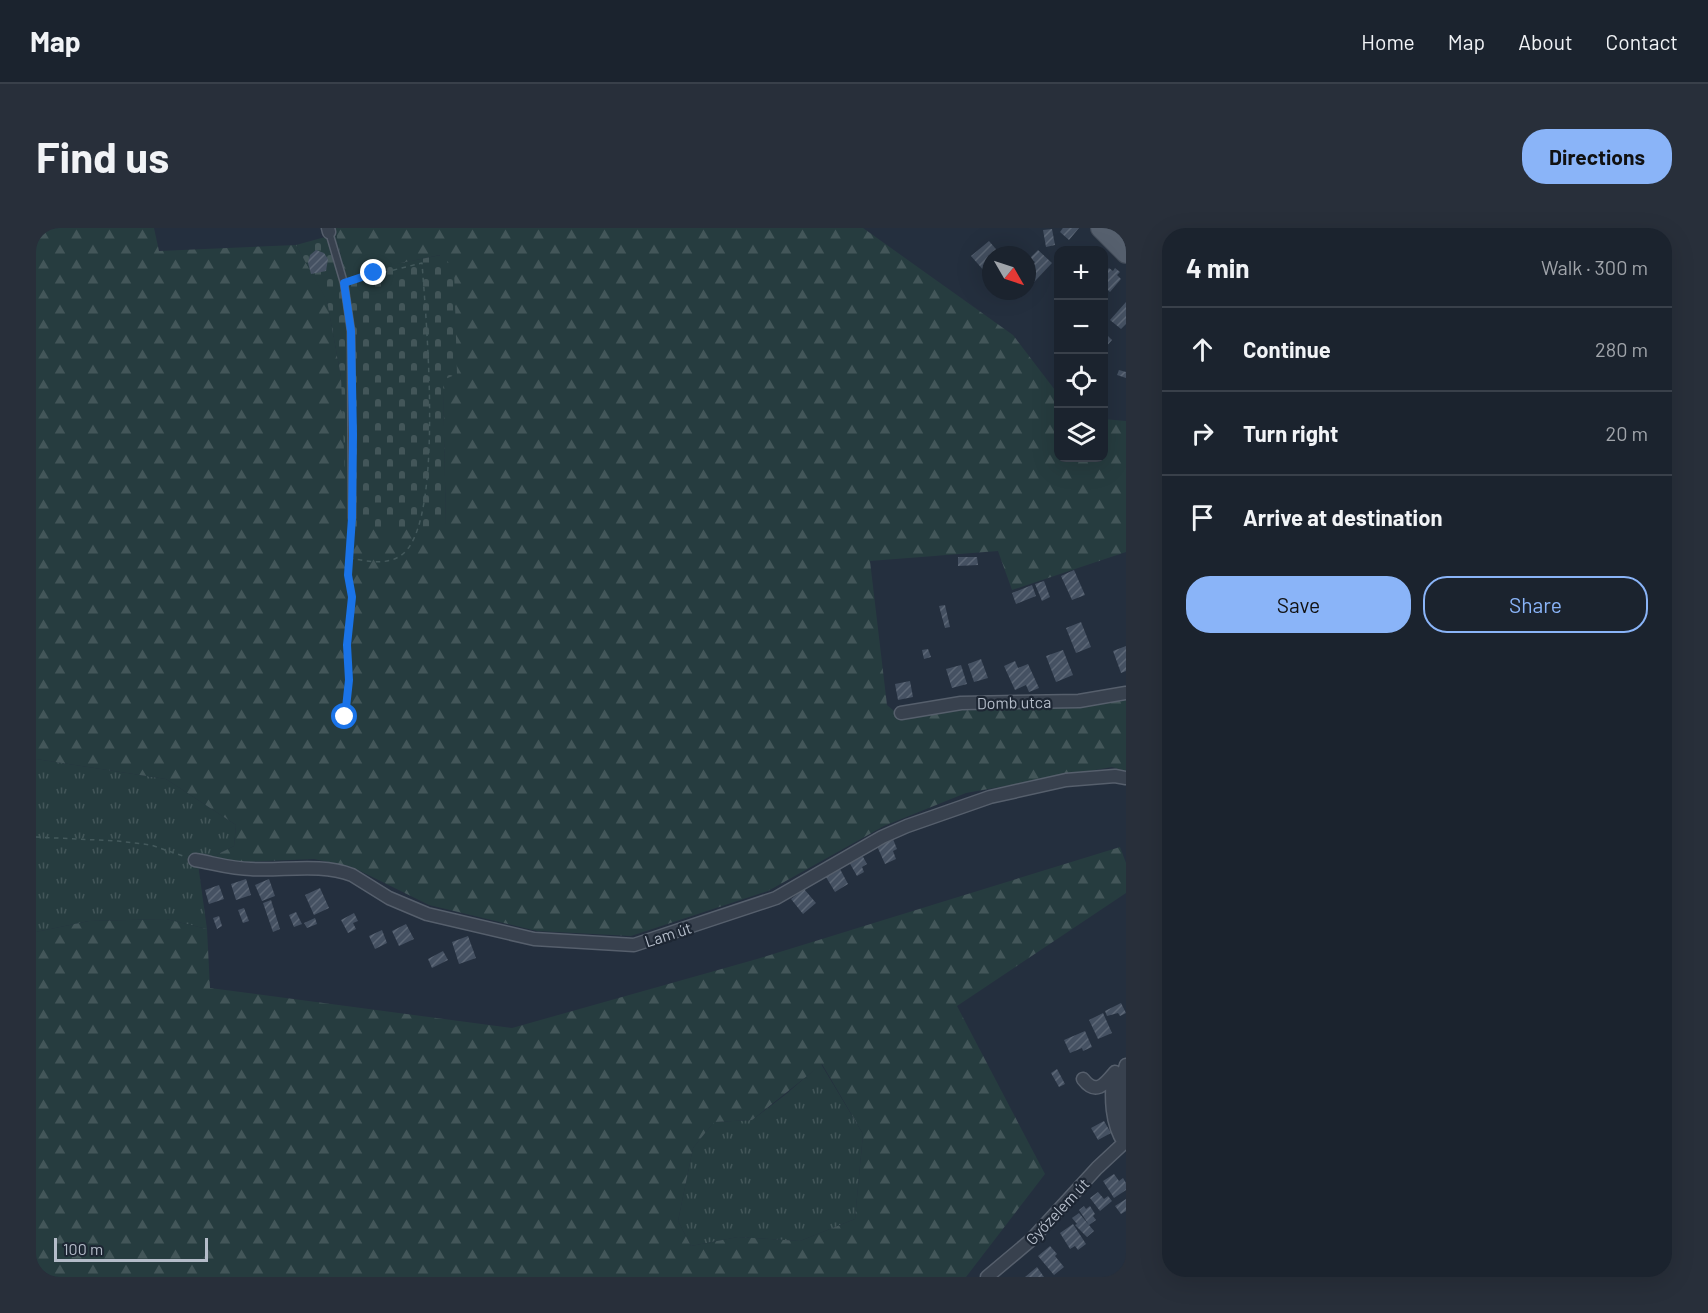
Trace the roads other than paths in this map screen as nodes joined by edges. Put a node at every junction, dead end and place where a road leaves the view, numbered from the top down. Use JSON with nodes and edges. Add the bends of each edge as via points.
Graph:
{"nodes":[{"id":1,"x":1101,"y":228,"type":"edge"},
{"id":2,"x":328,"y":230,"type":"edge"},
{"id":3,"x":1126,"y":253,"type":"edge"},
{"id":4,"x":352,"y":518,"type":"road end"},
{"id":5,"x":1126,"y":693,"type":"edge"},
{"id":6,"x":901,"y":713,"type":"dead end"},
{"id":7,"x":1126,"y":778,"type":"edge"},
{"id":8,"x":195,"y":860,"type":"road end"},
{"id":9,"x":1123,"y":1062,"type":"edge"},
{"id":10,"x":1113,"y":1075,"type":"junction"},
{"id":11,"x":1083,"y":1078,"type":"dead end"},
{"id":12,"x":1125,"y":1138,"type":"edge"},
{"id":13,"x":987,"y":1277,"type":"edge"}],
"edges":[{"from":1,"to":3,"type":"main road"},
{"from":2,"to":4,"type":"lane","via":[[344,283],[351,331]]},
{"from":5,"to":6,"type":"street","name":"Domb utca","via":[[1072,702],[961,703]]},
{"from":7,"to":8,"type":"street","name":"Lam út","via":[[1066,780],[990,797],[882,837],[776,898],[634,945],[534,939],[427,914],[402,905],[344,872],[251,869]]},
{"from":9,"to":10,"type":"street"},
{"from":9,"to":12,"type":"street"},
{"from":10,"to":11,"type":"street","via":[[1095,1088]]},
{"from":10,"to":12,"type":"street","via":[[1112,1106],[1116,1124]]},
{"from":12,"to":13,"type":"street","name":"Győzelem út","via":[[1031,1240]]}]}
